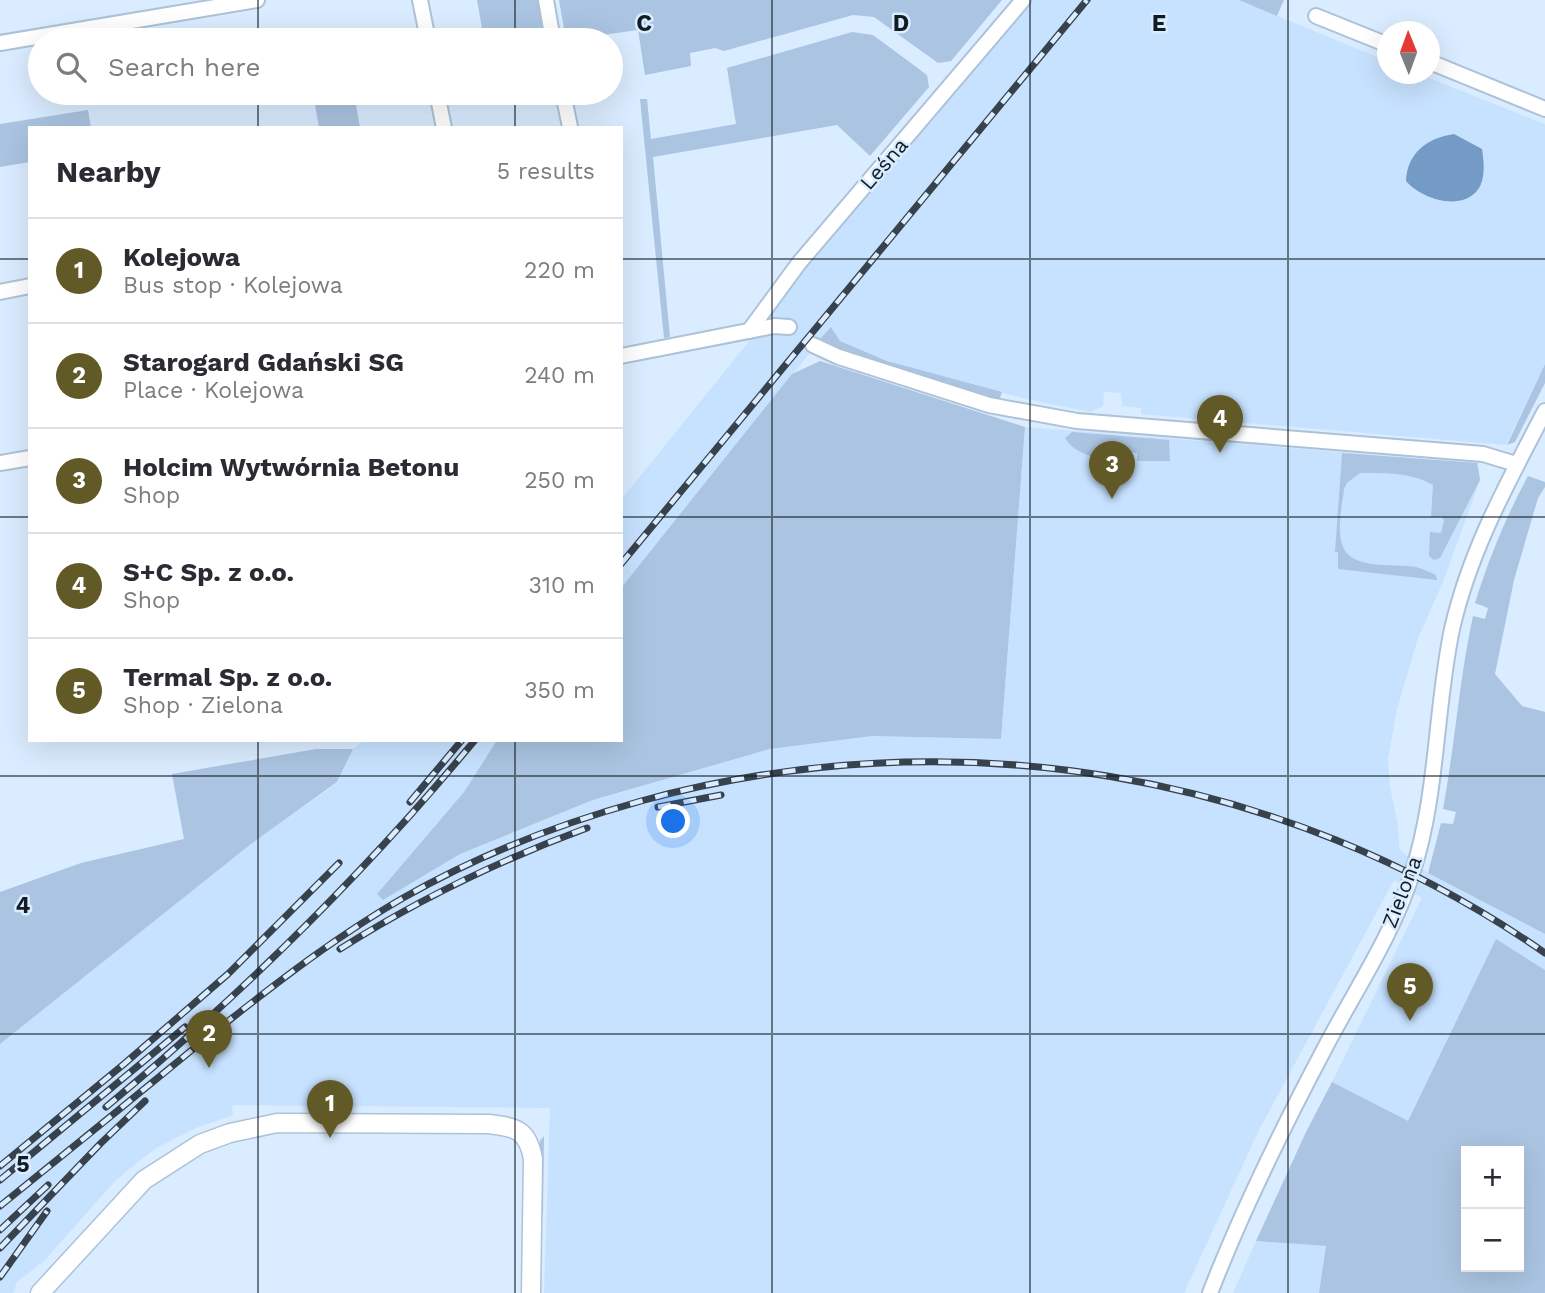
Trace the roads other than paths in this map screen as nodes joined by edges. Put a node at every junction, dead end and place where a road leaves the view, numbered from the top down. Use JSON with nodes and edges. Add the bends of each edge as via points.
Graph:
{"nodes":[{"id":1,"x":257,"y":0,"type":"edge"},
{"id":2,"x":420,"y":0,"type":"edge"},
{"id":3,"x":546,"y":0,"type":"edge"},
{"id":4,"x":1023,"y":0,"type":"edge"},
{"id":5,"x":1316,"y":16,"type":"dead end"},
{"id":6,"x":90,"y":28,"type":"edge"},
{"id":7,"x":426,"y":28,"type":"edge"},
{"id":8,"x":552,"y":28,"type":"edge"},
{"id":9,"x":28,"y":38,"type":"edge"},
{"id":10,"x":1377,"y":41,"type":"edge"},
{"id":11,"x":0,"y":43,"type":"edge"},
{"id":12,"x":1440,"y":66,"type":"edge"},
{"id":13,"x":440,"y":105,"type":"edge"},
{"id":14,"x":565,"y":105,"type":"edge"},
{"id":15,"x":1545,"y":109,"type":"edge"},
{"id":16,"x":444,"y":126,"type":"edge"},
{"id":17,"x":570,"y":126,"type":"edge"},
{"id":18,"x":28,"y":286,"type":"edge"},
{"id":19,"x":0,"y":292,"type":"edge"},
{"id":20,"x":789,"y":327,"type":"dead end"},
{"id":21,"x":749,"y":331,"type":"junction"},
{"id":22,"x":813,"y":345,"type":"dead end"},
{"id":23,"x":623,"y":356,"type":"edge"},
{"id":24,"x":1545,"y":411,"type":"edge"},
{"id":25,"x":28,"y":458,"type":"edge"},
{"id":26,"x":0,"y":463,"type":"edge"},
{"id":27,"x":1516,"y":464,"type":"junction"},
{"id":28,"x":40,"y":1293,"type":"edge"},
{"id":29,"x":531,"y":1293,"type":"edge"},
{"id":30,"x":1210,"y":1293,"type":"edge"}],
"edges":[{"from":1,"to":6,"type":"street"},
{"from":2,"to":7,"type":"street"},
{"from":3,"to":8,"type":"street"},
{"from":4,"to":21,"type":"street","name":"Leśna","via":[[799,263]]},
{"from":5,"to":10,"type":"street"},
{"from":9,"to":11,"type":"street"},
{"from":12,"to":15,"type":"street"},
{"from":13,"to":16,"type":"street"},
{"from":14,"to":17,"type":"street"},
{"from":18,"to":19,"type":"street"},
{"from":20,"to":21,"type":"street"},
{"from":21,"to":23,"type":"street"},
{"from":22,"to":27,"type":"street","via":[[989,405],[1077,421],[1483,454]]},
{"from":24,"to":27,"type":"street","name":"Zielona"},
{"from":25,"to":26,"type":"street"},
{"from":27,"to":30,"type":"street","name":"Zielona","via":[[1481,537],[1452,630],[1423,830],[1408,886],[1259,1181]]},
{"from":28,"to":29,"type":"street","via":[[144,1180],[200,1144],[255,1126],[285,1122],[489,1124],[511,1126],[523,1134],[531,1143],[533,1159]]}]}
